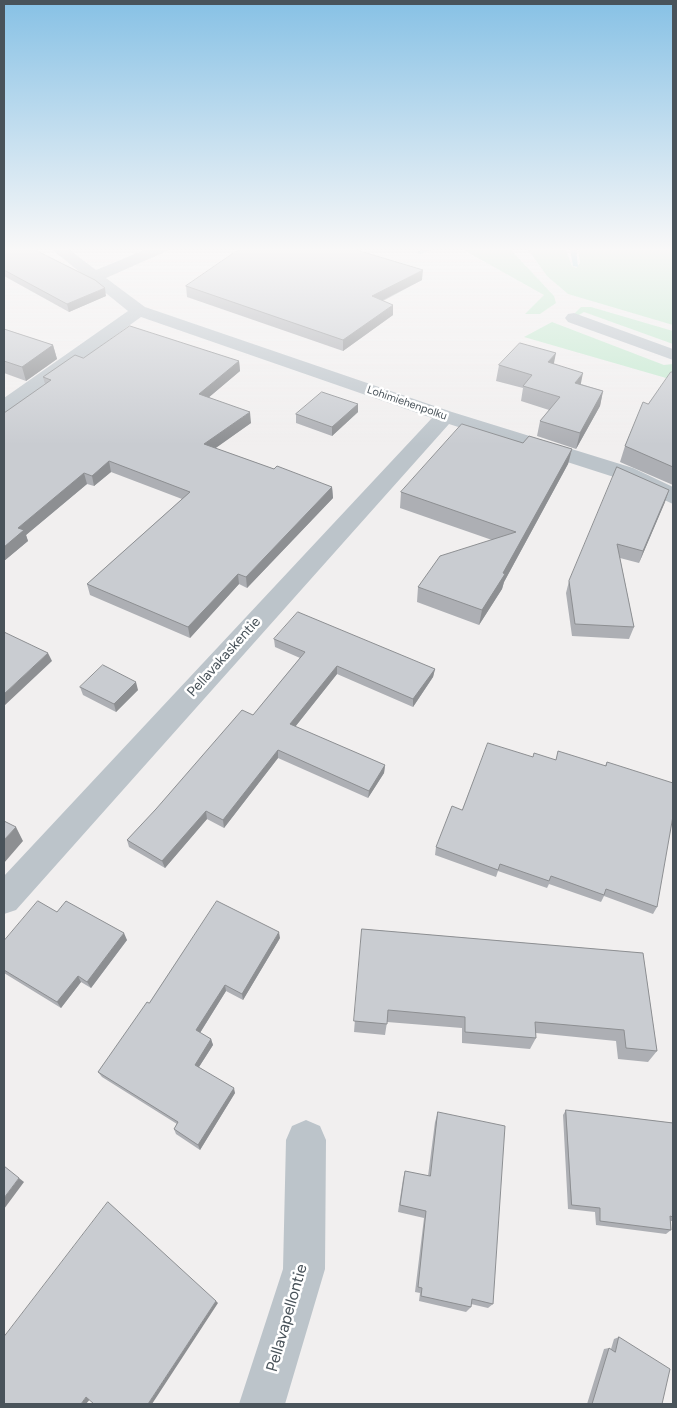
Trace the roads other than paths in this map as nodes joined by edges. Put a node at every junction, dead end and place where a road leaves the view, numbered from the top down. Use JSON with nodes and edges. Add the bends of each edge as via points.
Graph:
{"nodes":[{"id":1,"x":135,"y":314,"type":"edge"},
{"id":2,"x":147,"y":314,"type":"edge"},
{"id":3,"x":574,"y":318,"type":"dead end"},
{"id":4,"x":673,"y":355,"type":"edge"},
{"id":5,"x":4,"y":407,"type":"edge"},
{"id":6,"x":445,"y":416,"type":"junction"},
{"id":7,"x":673,"y":498,"type":"edge"},
{"id":8,"x":4,"y":899,"type":"edge"},
{"id":9,"x":306,"y":1140,"type":"dead end"},
{"id":10,"x":262,"y":1404,"type":"edge"}],
"edges":[{"from":1,"to":5,"type":"street"},
{"from":2,"to":6,"type":"street","name":"Lohimiehenpolku"},
{"from":3,"to":4,"type":"street"},
{"from":6,"to":7,"type":"street","name":"Lohimiehenpolku","via":[[625,474],[659,488]]},
{"from":6,"to":8,"type":"street","name":"Pellavakaskentie"},
{"from":9,"to":10,"type":"street","name":"Pellavapellontie","via":[[304,1269]]}]}
